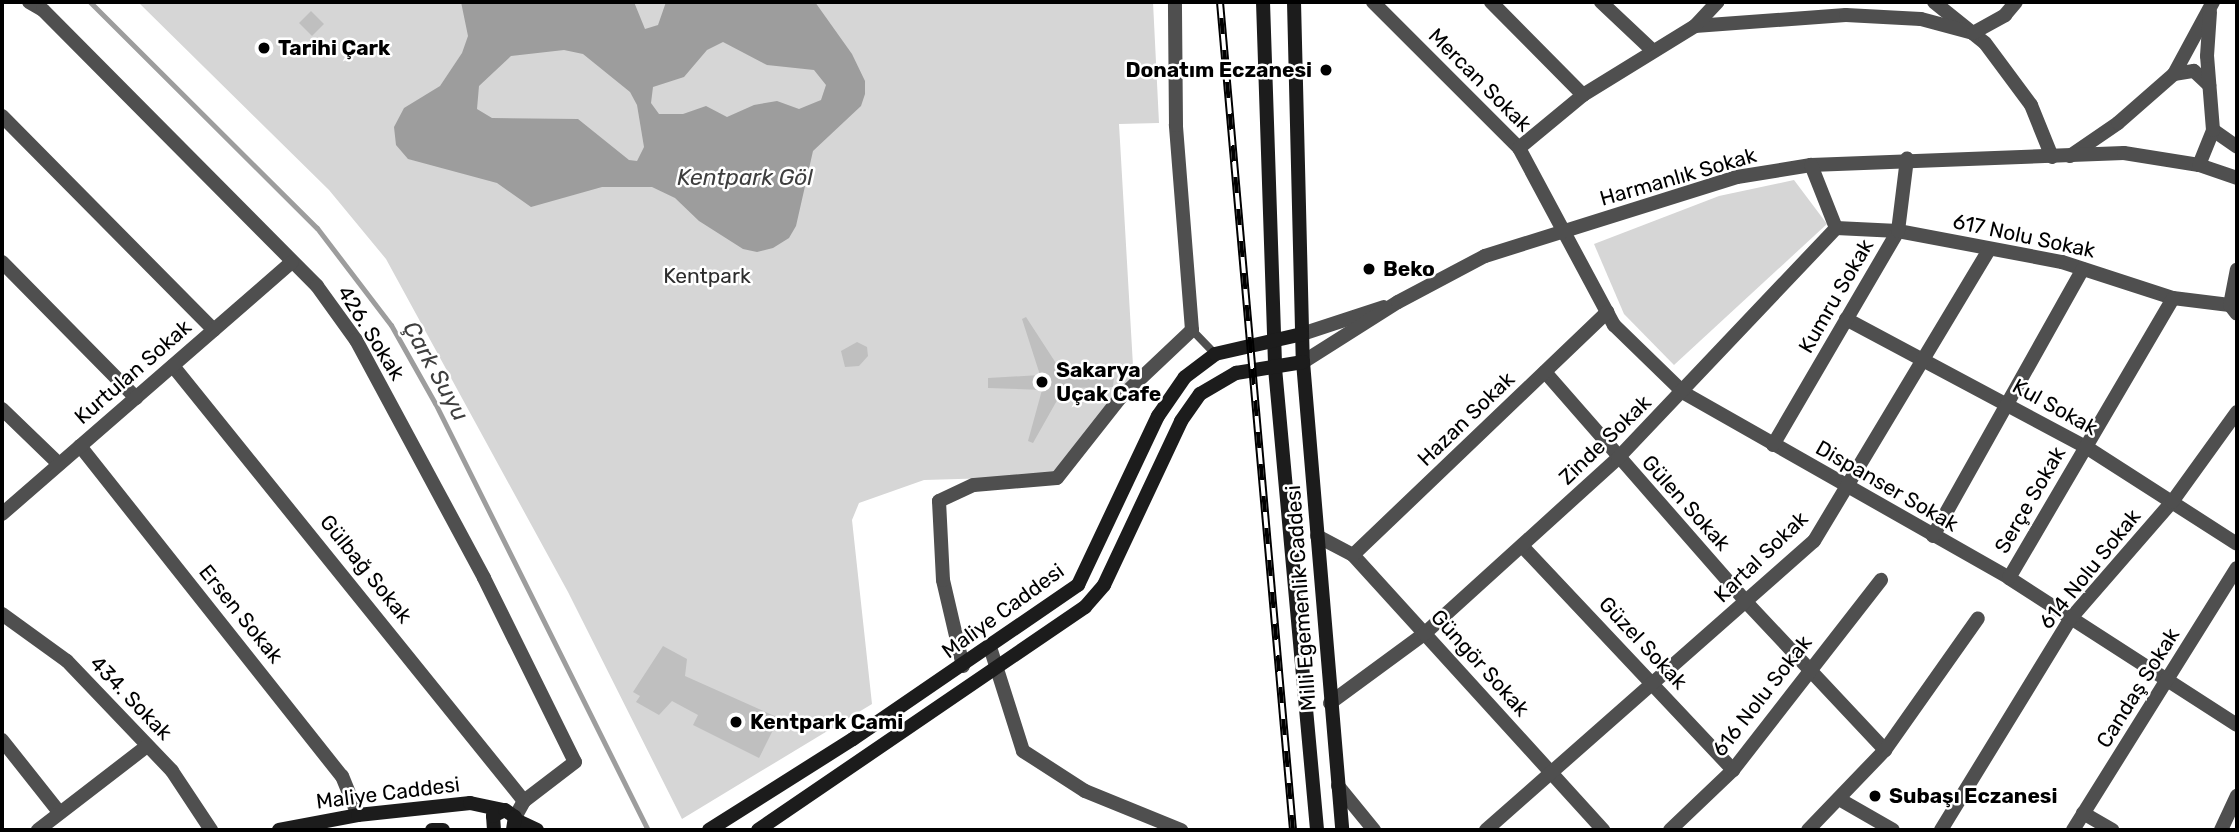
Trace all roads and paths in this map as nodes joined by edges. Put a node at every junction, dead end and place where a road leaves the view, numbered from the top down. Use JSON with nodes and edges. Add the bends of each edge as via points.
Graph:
{"nodes":[{"id":1,"x":29,"y":2,"type":"edge"},
{"id":2,"x":1175,"y":2,"type":"edge"},
{"id":3,"x":1263,"y":2,"type":"edge"},
{"id":4,"x":1294,"y":2,"type":"edge"},
{"id":5,"x":1373,"y":2,"type":"edge"},
{"id":6,"x":1491,"y":2,"type":"edge"},
{"id":7,"x":1601,"y":2,"type":"edge"},
{"id":8,"x":1717,"y":2,"type":"edge"},
{"id":9,"x":1934,"y":2,"type":"edge"},
{"id":10,"x":2015,"y":2,"type":"edge"},
{"id":11,"x":2212,"y":7,"type":"edge"},
{"id":12,"x":1695,"y":26,"type":"junction"},
{"id":13,"x":1973,"y":33,"type":"junction"},
{"id":14,"x":1653,"y":51,"type":"junction"},
{"id":15,"x":2174,"y":74,"type":"junction"},
{"id":16,"x":2209,"y":85,"type":"junction"},
{"id":17,"x":1583,"y":94,"type":"junction"},
{"id":18,"x":2,"y":116,"type":"edge"},
{"id":19,"x":2118,"y":123,"type":"junction"},
{"id":20,"x":2213,"y":130,"type":"junction"},
{"id":21,"x":2237,"y":147,"type":"edge"},
{"id":22,"x":1518,"y":148,"type":"junction"},
{"id":23,"x":2124,"y":153,"type":"junction"},
{"id":24,"x":2052,"y":157,"type":"junction"},
{"id":25,"x":2069,"y":157,"type":"junction"},
{"id":26,"x":1907,"y":159,"type":"junction"},
{"id":27,"x":1811,"y":164,"type":"junction"},
{"id":28,"x":2199,"y":165,"type":"junction"},
{"id":29,"x":2237,"y":178,"type":"edge"},
{"id":30,"x":1836,"y":228,"type":"junction"},
{"id":31,"x":1898,"y":231,"type":"junction"},
{"id":32,"x":1568,"y":232,"type":"junction"},
{"id":33,"x":1989,"y":250,"type":"junction"},
{"id":34,"x":2,"y":262,"type":"edge"},
{"id":35,"x":292,"y":262,"type":"junction"},
{"id":36,"x":2083,"y":268,"type":"junction"},
{"id":37,"x":2237,"y":270,"type":"edge"},
{"id":38,"x":2173,"y":298,"type":"junction"},
{"id":39,"x":1398,"y":302,"type":"junction"},
{"id":40,"x":2234,"y":310,"type":"edge"},
{"id":41,"x":1607,"y":313,"type":"junction"},
{"id":42,"x":1846,"y":319,"type":"junction"},
{"id":43,"x":214,"y":330,"type":"junction"},
{"id":44,"x":1192,"y":330,"type":"junction"},
{"id":45,"x":1302,"y":334,"type":"junction"},
{"id":46,"x":1274,"y":340,"type":"junction"},
{"id":47,"x":1216,"y":354,"type":"junction"},
{"id":48,"x":1924,"y":360,"type":"junction"},
{"id":49,"x":1303,"y":362,"type":"junction"},
{"id":50,"x":173,"y":366,"type":"junction"},
{"id":51,"x":1275,"y":368,"type":"junction"},
{"id":52,"x":1545,"y":372,"type":"junction"},
{"id":53,"x":1684,"y":393,"type":"junction"},
{"id":54,"x":136,"y":398,"type":"junction"},
{"id":55,"x":2006,"y":405,"type":"junction"},
{"id":56,"x":2,"y":409,"type":"edge"},
{"id":57,"x":2237,"y":412,"type":"edge"},
{"id":58,"x":1773,"y":445,"type":"junction"},
{"id":59,"x":80,"y":446,"type":"junction"},
{"id":60,"x":2085,"y":447,"type":"junction"},
{"id":61,"x":1618,"y":458,"type":"junction"},
{"id":62,"x":60,"y":464,"type":"junction"},
{"id":63,"x":1849,"y":489,"type":"junction"},
{"id":64,"x":2172,"y":502,"type":"junction"},
{"id":65,"x":2,"y":514,"type":"edge"},
{"id":66,"x":1317,"y":536,"type":"junction"},
{"id":67,"x":1933,"y":536,"type":"junction"},
{"id":68,"x":2237,"y":544,"type":"edge"},
{"id":69,"x":1521,"y":546,"type":"junction"},
{"id":70,"x":1353,"y":555,"type":"junction"},
{"id":71,"x":2237,"y":568,"type":"edge"},
{"id":72,"x":2009,"y":578,"type":"junction"},
{"id":73,"x":1881,"y":580,"type":"dead end"},
{"id":74,"x":1747,"y":603,"type":"junction"},
{"id":75,"x":2,"y":614,"type":"edge"},
{"id":76,"x":1978,"y":618,"type":"dead end"},
{"id":77,"x":2071,"y":618,"type":"junction"},
{"id":78,"x":1424,"y":634,"type":"junction"},
{"id":79,"x":990,"y":647,"type":"junction"},
{"id":80,"x":963,"y":666,"type":"junction"},
{"id":81,"x":1808,"y":669,"type":"junction"},
{"id":82,"x":999,"y":670,"type":"junction"},
{"id":83,"x":1652,"y":682,"type":"junction"},
{"id":84,"x":2168,"y":683,"type":"junction"},
{"id":85,"x":1330,"y":704,"type":"junction"},
{"id":86,"x":2237,"y":725,"type":"edge"},
{"id":87,"x":2,"y":740,"type":"edge"},
{"id":88,"x":147,"y":746,"type":"junction"},
{"id":89,"x":1885,"y":750,"type":"junction"},
{"id":90,"x":1733,"y":770,"type":"junction"},
{"id":91,"x":1552,"y":773,"type":"junction"},
{"id":92,"x":1338,"y":786,"type":"junction"},
{"id":93,"x":2237,"y":795,"type":"edge"},
{"id":94,"x":1839,"y":799,"type":"junction"},
{"id":95,"x":524,"y":801,"type":"junction"},
{"id":96,"x":59,"y":812,"type":"junction"},
{"id":97,"x":2083,"y":813,"type":"junction"},
{"id":98,"x":358,"y":815,"type":"junction"},
{"id":99,"x":511,"y":819,"type":"edge"},
{"id":100,"x":38,"y":830,"type":"edge"},
{"id":101,"x":211,"y":830,"type":"edge"},
{"id":102,"x":279,"y":830,"type":"edge"},
{"id":103,"x":432,"y":830,"type":"edge"},
{"id":104,"x":443,"y":830,"type":"edge"},
{"id":105,"x":494,"y":830,"type":"edge"},
{"id":106,"x":537,"y":830,"type":"edge"},
{"id":107,"x":709,"y":830,"type":"edge"},
{"id":108,"x":758,"y":830,"type":"edge"},
{"id":109,"x":1181,"y":830,"type":"edge"},
{"id":110,"x":1317,"y":830,"type":"edge"},
{"id":111,"x":1342,"y":830,"type":"edge"},
{"id":112,"x":1374,"y":830,"type":"edge"},
{"id":113,"x":1486,"y":830,"type":"edge"},
{"id":114,"x":1603,"y":830,"type":"edge"},
{"id":115,"x":1670,"y":830,"type":"edge"},
{"id":116,"x":1808,"y":830,"type":"edge"},
{"id":117,"x":1893,"y":830,"type":"edge"},
{"id":118,"x":1941,"y":830,"type":"edge"},
{"id":119,"x":2073,"y":830,"type":"edge"},
{"id":120,"x":2113,"y":830,"type":"edge"},
{"id":121,"x":2221,"y":830,"type":"edge"}],
"edges":[{"from":1,"to":35,"type":"street","name":"426. Sokak","via":[[52,19]]},
{"from":2,"to":44,"type":"street","via":[[1176,125]]},
{"from":3,"to":46,"type":"main road"},
{"from":4,"to":45,"type":"main road"},
{"from":5,"to":22,"type":"street","name":"Mercan Sokak"},
{"from":6,"to":17,"type":"street"},
{"from":7,"to":14,"type":"street"},
{"from":8,"to":12,"type":"street"},
{"from":9,"to":13,"type":"street"},
{"from":10,"to":13,"type":"street","via":[[2005,15]]},
{"from":11,"to":15,"type":"street"},
{"from":11,"to":16,"type":"street"},
{"from":12,"to":13,"type":"street","via":[[1846,16],[1921,19]]},
{"from":12,"to":14,"type":"street"},
{"from":13,"to":24,"type":"street","via":[[2031,105]]},
{"from":14,"to":17,"type":"street"},
{"from":15,"to":16,"type":"street","via":[[2194,71]]},
{"from":15,"to":19,"type":"street"},
{"from":16,"to":20,"type":"street"},
{"from":17,"to":22,"type":"street"},
{"from":18,"to":43,"type":"street"},
{"from":19,"to":23,"type":"street"},
{"from":19,"to":25,"type":"street"},
{"from":20,"to":21,"type":"street"},
{"from":20,"to":28,"type":"street"},
{"from":22,"to":32,"type":"street","name":"Mercan Sokak"},
{"from":23,"to":25,"type":"street","name":"Harmanlık Sokak"},
{"from":23,"to":28,"type":"street","name":"Harmanlık Sokak"},
{"from":24,"to":25,"type":"street","name":"Harmanlık Sokak"},
{"from":24,"to":26,"type":"street","name":"Harmanlık Sokak"},
{"from":26,"to":27,"type":"street","name":"Harmanlık Sokak"},
{"from":26,"to":31,"type":"street","name":"Kumru Sokak"},
{"from":27,"to":30,"type":"street"},
{"from":27,"to":32,"type":"street","name":"Harmanlık Sokak","via":[[1737,177]]},
{"from":28,"to":29,"type":"street","name":"Harmanlık Sokak"},
{"from":30,"to":31,"type":"street","name":"617 Nolu Sokak"},
{"from":30,"to":53,"type":"street","name":"Zinde Sokak"},
{"from":31,"to":33,"type":"street","name":"617 Nolu Sokak"},
{"from":31,"to":42,"type":"street","name":"Kumru Sokak"},
{"from":32,"to":39,"type":"street","name":"Harmanlık Sokak","via":[[1485,256]]},
{"from":32,"to":41,"type":"street","name":"Dispanser Sokak"},
{"from":33,"to":36,"type":"street","name":"617 Nolu Sokak"},
{"from":33,"to":48,"type":"street","name":"Kartal Sokak"},
{"from":34,"to":54,"type":"street"},
{"from":35,"to":43,"type":"street","name":"Kurtulan Sokak"},
{"from":35,"to":95,"type":"street","name":"426. Sokak","via":[[317,286],[356,340],[484,578],[575,762]]},
{"from":36,"to":38,"type":"street","name":"617 Nolu Sokak"},
{"from":36,"to":55,"type":"street"},
{"from":37,"to":40,"type":"street"},
{"from":38,"to":40,"type":"street","name":"617 Nolu Sokak"},
{"from":38,"to":60,"type":"street","name":"Serçe Sokak"},
{"from":39,"to":45,"type":"street","name":"Harmanlık Sokak"},
{"from":39,"to":49,"type":"street","name":"Harmanlık Sokak"},
{"from":41,"to":52,"type":"street","name":"Hazan Sokak"},
{"from":41,"to":53,"type":"street","name":"Dispanser Sokak"},
{"from":42,"to":48,"type":"street","name":"Kul Sokak"},
{"from":42,"to":58,"type":"street","name":"Kumru Sokak"},
{"from":43,"to":50,"type":"street","name":"Kurtulan Sokak"},
{"from":44,"to":47,"type":"lane"},
{"from":44,"to":80,"type":"street","via":[[1120,398],[1057,478],[974,485],[939,501],[943,580]]},
{"from":45,"to":46,"type":"main road","name":"Maliye Caddesi"},
{"from":45,"to":49,"type":"main road","name":"Milli Egemenlik Caddesi"},
{"from":46,"to":47,"type":"main road","name":"Maliye Caddesi"},
{"from":46,"to":51,"type":"main road","name":"Milli Egemenlik Caddesi"},
{"from":47,"to":79,"type":"main road","name":"Maliye Caddesi","via":[[1185,377],[1166,402],[1079,584]]},
{"from":48,"to":55,"type":"street","name":"Kul Sokak"},
{"from":48,"to":63,"type":"street","name":"Kartal Sokak"},
{"from":49,"to":51,"type":"main road","name":"Maliye Caddesi"},
{"from":49,"to":66,"type":"main road","name":"Milli Egemenlik Caddesi"},
{"from":50,"to":54,"type":"street","name":"Kurtulan Sokak"},
{"from":50,"to":95,"type":"street","name":"Gülbağ Sokak"},
{"from":51,"to":82,"type":"main road","name":"Maliye Caddesi","via":[[1236,373],[1200,394],[1181,421],[1096,597]]},
{"from":51,"to":110,"type":"main road","name":"Milli Egemenlik Caddesi"},
{"from":52,"to":61,"type":"street","name":"Gülen Sokak"},
{"from":52,"to":70,"type":"street","name":"Hazan Sokak"},
{"from":53,"to":58,"type":"street","name":"Dispanser Sokak"},
{"from":53,"to":61,"type":"street","name":"Zinde Sokak"},
{"from":54,"to":59,"type":"street","name":"Kurtulan Sokak"},
{"from":55,"to":60,"type":"street","name":"Kul Sokak"},
{"from":55,"to":67,"type":"street"},
{"from":56,"to":62,"type":"street"},
{"from":57,"to":64,"type":"street","name":"614 Nolu Sokak"},
{"from":58,"to":63,"type":"street","name":"Dispanser Sokak"},
{"from":59,"to":62,"type":"street","name":"Kurtulan Sokak"},
{"from":59,"to":98,"type":"street","name":"Ersen Sokak","via":[[342,776]]},
{"from":60,"to":64,"type":"street","name":"Kul Sokak"},
{"from":60,"to":72,"type":"street","name":"Serçe Sokak"},
{"from":61,"to":69,"type":"street","name":"Zinde Sokak"},
{"from":61,"to":74,"type":"street","name":"Gülen Sokak"},
{"from":62,"to":65,"type":"street","name":"Kurtulan Sokak"},
{"from":63,"to":67,"type":"street","name":"Dispanser Sokak"},
{"from":63,"to":74,"type":"street","name":"Kartal Sokak","via":[[1814,541]]},
{"from":64,"to":68,"type":"street","name":"Kul Sokak"},
{"from":64,"to":77,"type":"street","name":"614 Nolu Sokak"},
{"from":66,"to":70,"type":"street","name":"Güngör Sokak"},
{"from":66,"to":85,"type":"main road","name":"Milli Egemenlik Caddesi"},
{"from":67,"to":72,"type":"street","name":"Dispanser Sokak"},
{"from":69,"to":78,"type":"street","name":"Zinde Sokak"},
{"from":69,"to":83,"type":"street","name":"Güzel Sokak"},
{"from":70,"to":78,"type":"street","name":"Güngör Sokak"},
{"from":71,"to":84,"type":"street","name":"Candaş Sokak"},
{"from":72,"to":77,"type":"street","name":"Dispanser Sokak"},
{"from":73,"to":81,"type":"street","name":"616 Nolu Sokak"},
{"from":74,"to":81,"type":"street","name":"Gülen Sokak"},
{"from":74,"to":83,"type":"street","name":"Kartal Sokak"},
{"from":75,"to":88,"type":"street","name":"434. Sokak","via":[[67,661]]},
{"from":76,"to":89,"type":"street"},
{"from":77,"to":84,"type":"street","name":"Dispanser Sokak"},
{"from":77,"to":118,"type":"street","name":"614 Nolu Sokak"},
{"from":78,"to":85,"type":"street","name":"Zinde Sokak"},
{"from":78,"to":91,"type":"street","name":"Güngör Sokak"},
{"from":79,"to":80,"type":"main road","name":"Maliye Caddesi"},
{"from":79,"to":82,"type":"street"},
{"from":80,"to":107,"type":"main road","name":"Maliye Caddesi"},
{"from":81,"to":89,"type":"street","name":"Gülen Sokak"},
{"from":81,"to":90,"type":"street","name":"616 Nolu Sokak"},
{"from":82,"to":108,"type":"main road","name":"Maliye Caddesi"},
{"from":82,"to":109,"type":"street","via":[[1023,751],[1085,791]]},
{"from":83,"to":90,"type":"street","name":"Güzel Sokak"},
{"from":83,"to":91,"type":"street","name":"Kartal Sokak"},
{"from":84,"to":86,"type":"street","name":"Dispanser Sokak"},
{"from":84,"to":97,"type":"street","name":"Candaş Sokak"},
{"from":85,"to":92,"type":"main road","name":"Milli Egemenlik Caddesi"},
{"from":87,"to":96,"type":"street"},
{"from":88,"to":96,"type":"street"},
{"from":88,"to":101,"type":"street","name":"434. Sokak","via":[[172,771]]},
{"from":89,"to":94,"type":"street"},
{"from":90,"to":115,"type":"street","name":"616 Nolu Sokak"},
{"from":91,"to":113,"type":"street","name":"Kartal Sokak"},
{"from":91,"to":114,"type":"street","name":"Güngör Sokak"},
{"from":92,"to":111,"type":"main road","name":"Milli Egemenlik Caddesi"},
{"from":92,"to":112,"type":"street"},
{"from":93,"to":121,"type":"street"},
{"from":94,"to":116,"type":"street"},
{"from":94,"to":117,"type":"street"},
{"from":95,"to":99,"type":"street"},
{"from":96,"to":100,"type":"street"},
{"from":97,"to":119,"type":"street","name":"Candaş Sokak"},
{"from":97,"to":120,"type":"street"},
{"from":98,"to":99,"type":"main road","name":"Maliye Caddesi","via":[[470,803]]},
{"from":98,"to":102,"type":"main road","name":"Maliye Caddesi"},
{"from":99,"to":105,"type":"main road","via":[[493,816]]},
{"from":99,"to":106,"type":"main road","name":"Maliye Caddesi"},
{"from":103,"to":104,"type":"main road","name":"Maliye Caddesi"}]}
